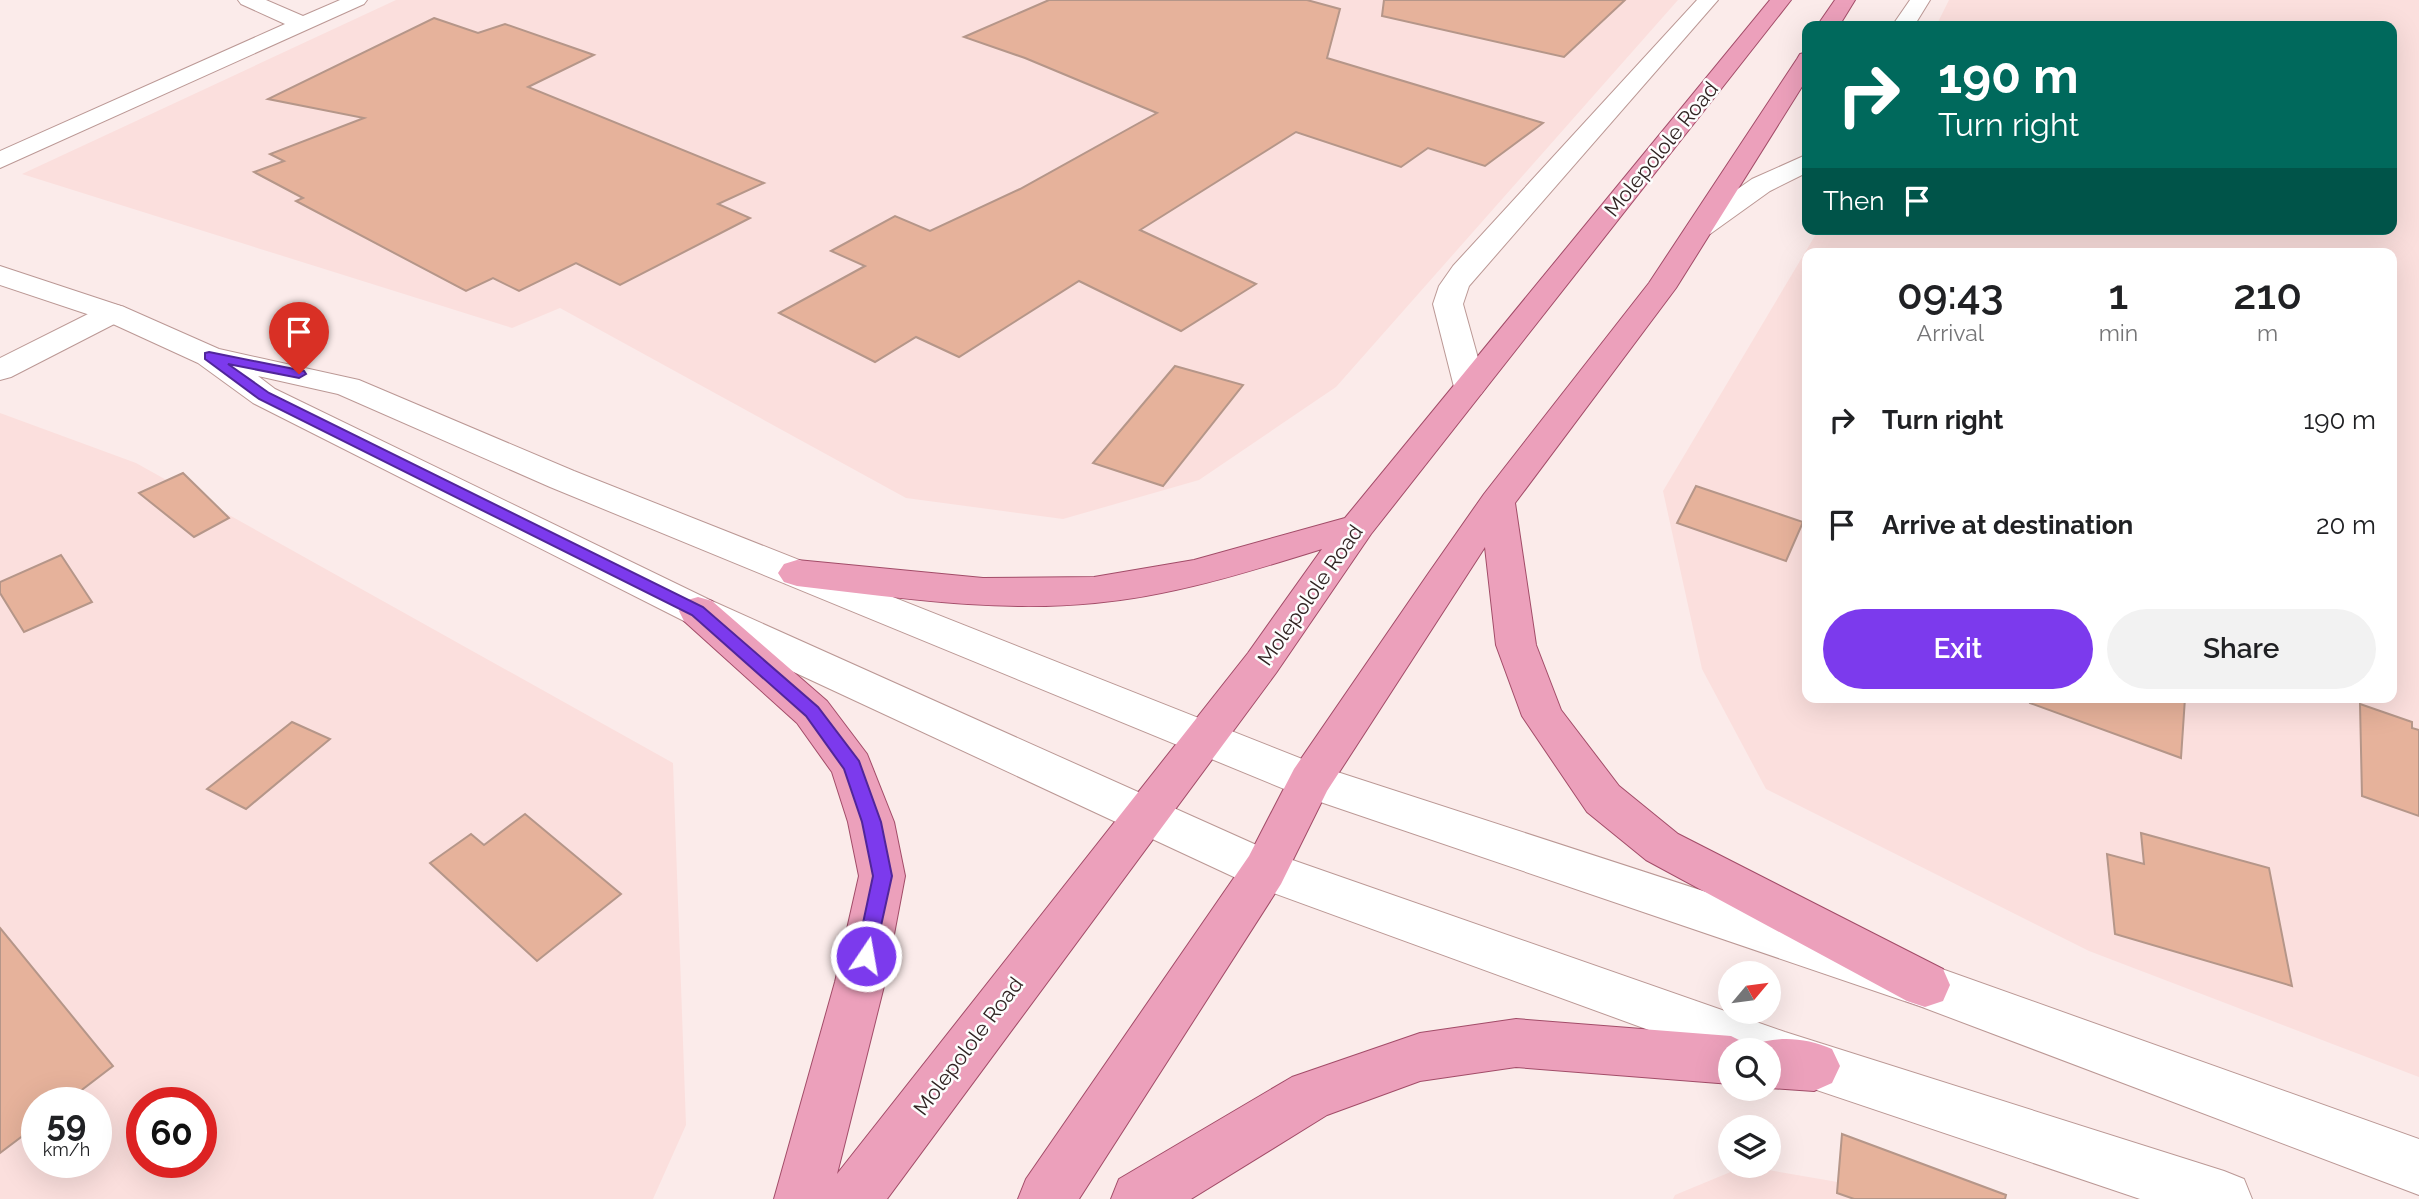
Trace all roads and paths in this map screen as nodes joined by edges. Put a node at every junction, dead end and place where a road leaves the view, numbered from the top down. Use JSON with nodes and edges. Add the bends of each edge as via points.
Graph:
{"nodes":[{"id":1,"x":248,"y":0,"type":"edge"},
{"id":2,"x":357,"y":0,"type":"edge"},
{"id":3,"x":1708,"y":0,"type":"edge"},
{"id":4,"x":1781,"y":0,"type":"edge"},
{"id":5,"x":1845,"y":0,"type":"edge"},
{"id":6,"x":1920,"y":0,"type":"edge"},
{"id":7,"x":1831,"y":21,"type":"edge"},
{"id":8,"x":1906,"y":21,"type":"edge"},
{"id":9,"x":303,"y":23,"type":"junction"},
{"id":10,"x":1802,"y":67,"type":"edge"},
{"id":11,"x":0,"y":160,"type":"edge"},
{"id":12,"x":1802,"y":165,"type":"edge"},
{"id":13,"x":1700,"y":228,"type":"junction"},
{"id":14,"x":0,"y":275,"type":"edge"},
{"id":15,"x":113,"y":313,"type":"junction"},
{"id":16,"x":209,"y":356,"type":"junction"},
{"id":17,"x":0,"y":370,"type":"edge"},
{"id":18,"x":1470,"y":387,"type":"junction"},
{"id":19,"x":1497,"y":502,"type":"junction"},
{"id":20,"x":1358,"y":526,"type":"junction"},
{"id":21,"x":797,"y":573,"type":"junction"},
{"id":22,"x":698,"y":611,"type":"junction"},
{"id":23,"x":1205,"y":738,"type":"junction"},
{"id":24,"x":1310,"y":781,"type":"junction"},
{"id":25,"x":1145,"y":815,"type":"junction"},
{"id":26,"x":1265,"y":870,"type":"junction"},
{"id":27,"x":1925,"y":985,"type":"junction"},
{"id":28,"x":1728,"y":1038,"type":"edge"},
{"id":29,"x":1781,"y":1057,"type":"edge"},
{"id":30,"x":1718,"y":1059,"type":"edge"},
{"id":31,"x":2419,"y":1167,"type":"edge"},
{"id":32,"x":802,"y":1199,"type":"edge"},
{"id":33,"x":852,"y":1199,"type":"edge"},
{"id":34,"x":1046,"y":1199,"type":"edge"},
{"id":35,"x":1139,"y":1199,"type":"edge"},
{"id":36,"x":2224,"y":1199,"type":"edge"}],
"edges":[{"from":1,"to":9,"type":"main road"},
{"from":2,"to":9,"type":"main road"},
{"from":3,"to":18,"type":"main road","via":[[1458,279],[1448,304]]},
{"from":4,"to":18,"type":"main road","name":"Molepolole Road"},
{"from":5,"to":7,"type":"main road"},
{"from":6,"to":8,"type":"main road"},
{"from":9,"to":11,"type":"main road"},
{"from":10,"to":13,"type":"main road"},
{"from":12,"to":13,"type":"main road","via":[[1761,185]]},
{"from":13,"to":19,"type":"main road","via":[[1661,288]]},
{"from":14,"to":15,"type":"main road"},
{"from":15,"to":16,"type":"main road"},
{"from":15,"to":17,"type":"main road"},
{"from":16,"to":21,"type":"main road","via":[[348,387]]},
{"from":16,"to":22,"type":"main road","via":[[264,396]]},
{"from":18,"to":20,"type":"main road","name":"Molepolole Road"},
{"from":19,"to":24,"type":"main road"},
{"from":19,"to":27,"type":"main road","via":[[1516,645],[1543,716],[1603,799],[1661,847]]},
{"from":20,"to":21,"type":"main road","via":[[1160,581],[1095,590],[1017,594]]},
{"from":20,"to":23,"type":"main road","name":"Molepolole Road"},
{"from":21,"to":23,"type":"main road"},
{"from":22,"to":25,"type":"main road"},
{"from":22,"to":32,"type":"main road","via":[[812,712],[852,766],[871,822],[882,876],[860,982]]},
{"from":23,"to":24,"type":"main road"},
{"from":23,"to":25,"type":"main road","name":"Molepolole Road"},
{"from":24,"to":26,"type":"main road"},
{"from":24,"to":27,"type":"main road"},
{"from":25,"to":26,"type":"main road"},
{"from":25,"to":33,"type":"main road","name":"Molepolole Road"},
{"from":26,"to":28,"type":"main road"},
{"from":26,"to":34,"type":"main road"},
{"from":27,"to":31,"type":"main road"},
{"from":29,"to":36,"type":"main road"},
{"from":30,"to":35,"type":"main road","via":[[1516,1043],[1420,1057],[1311,1095]]}]}
